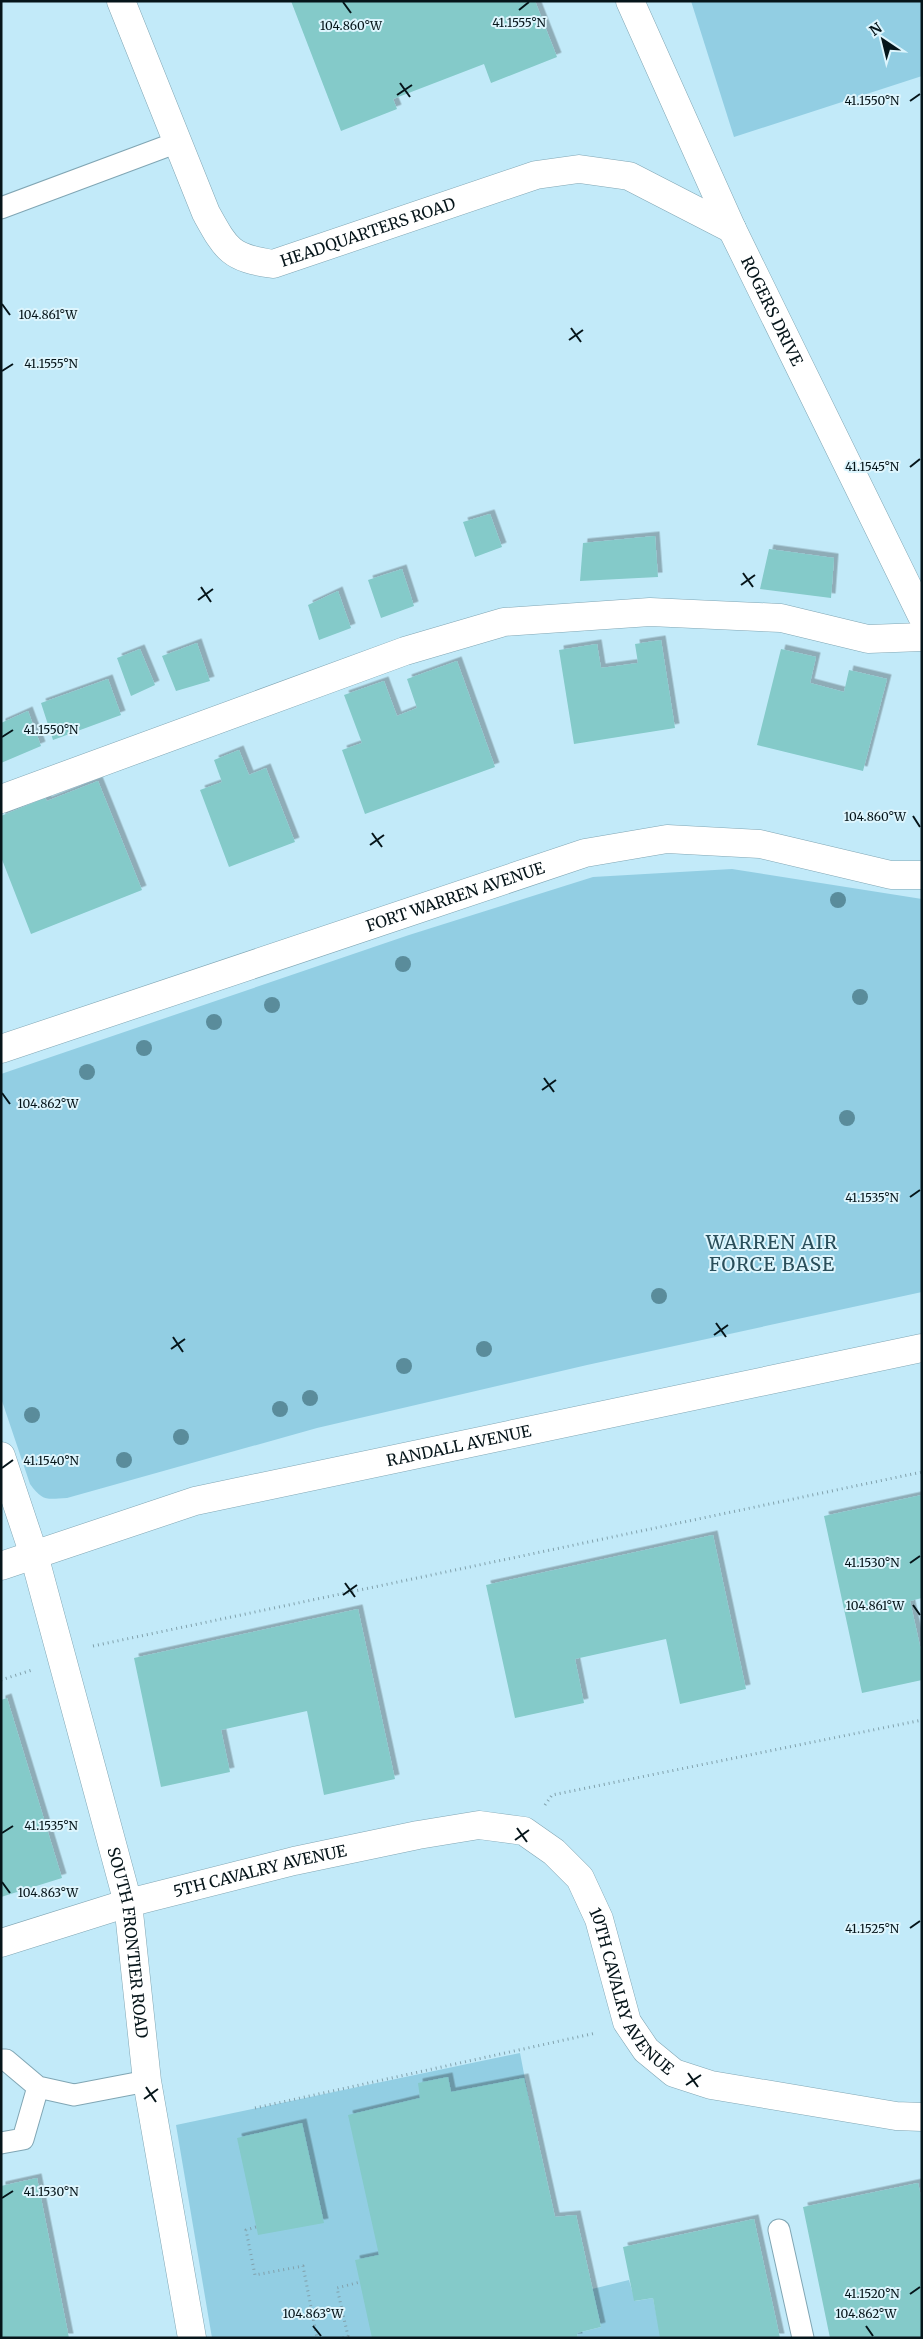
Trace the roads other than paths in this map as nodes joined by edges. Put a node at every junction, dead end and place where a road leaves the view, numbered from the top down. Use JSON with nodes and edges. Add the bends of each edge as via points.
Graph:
{"nodes":[{"id":1,"x":122,"y":1,"type":"edge"},
{"id":2,"x":630,"y":1,"type":"edge"},
{"id":3,"x":178,"y":142,"type":"junction"},
{"id":4,"x":1,"y":208,"type":"edge"},
{"id":5,"x":732,"y":229,"type":"junction"},
{"id":6,"x":922,"y":616,"type":"edge"},
{"id":7,"x":922,"y":637,"type":"edge"},
{"id":8,"x":1,"y":799,"type":"edge"},
{"id":9,"x":922,"y":875,"type":"edge"},
{"id":10,"x":1,"y":1049,"type":"edge"},
{"id":11,"x":922,"y":1348,"type":"edge"},
{"id":12,"x":1,"y":1456,"type":"edge"},
{"id":13,"x":34,"y":1555,"type":"junction"},
{"id":14,"x":1,"y":1566,"type":"edge"},
{"id":15,"x":524,"y":1831,"type":"joint"},
{"id":16,"x":128,"y":1903,"type":"junction"},
{"id":17,"x":1,"y":1943,"type":"edge"},
{"id":18,"x":1,"y":2060,"type":"edge"},
{"id":19,"x":147,"y":2081,"type":"junction"},
{"id":20,"x":38,"y":2088,"type":"junction"},
{"id":21,"x":922,"y":2117,"type":"edge"},
{"id":22,"x":1,"y":2144,"type":"edge"},
{"id":23,"x":779,"y":2230,"type":"dead end"},
{"id":24,"x":192,"y":2338,"type":"edge"},
{"id":25,"x":803,"y":2338,"type":"edge"}],
"edges":[{"from":1,"to":3,"type":"street","name":"HEADQUARTERS ROAD"},
{"from":2,"to":5,"type":"street","name":"ROGERS DRIVE"},
{"from":3,"to":4,"type":"lane"},
{"from":3,"to":5,"type":"street","name":"HEADQUARTERS ROAD","via":[[206,213],[223,244],[246,260],[272,264],[536,175],[579,169],[629,176]]},
{"from":5,"to":6,"type":"street","name":"ROGERS DRIVE"},
{"from":7,"to":8,"type":"street","via":[[868,639],[781,618],[650,612],[504,622],[405,651]]},
{"from":9,"to":10,"type":"street","name":"FORT WARREN AVENUE","via":[[891,875],[760,844],[667,839],[585,853]]},
{"from":11,"to":13,"type":"street","name":"RANDALL AVENUE","via":[[195,1501]]},
{"from":12,"to":13,"type":"street","name":"SOUTH FRONTIER ROAD"},
{"from":13,"to":14,"type":"street","name":"RANDALL AVENUE"},
{"from":13,"to":16,"type":"street","name":"SOUTH FRONTIER ROAD"},
{"from":15,"to":16,"type":"street","name":"5TH CAVALRY AVENUE","via":[[479,1824],[418,1835],[294,1861]]},
{"from":15,"to":21,"type":"street","name":"10TH CAVALRY AVENUE","via":[[554,1852],[580,1878],[598,1918],[626,2022],[646,2050],[674,2073],[711,2085],[896,2116]]},
{"from":16,"to":17,"type":"street","name":"5TH CAVALRY AVENUE"},
{"from":16,"to":19,"type":"street","name":"SOUTH FRONTIER ROAD"},
{"from":18,"to":20,"type":"lane","via":[[6,2060]]},
{"from":19,"to":20,"type":"lane","via":[[74,2095]]},
{"from":19,"to":24,"type":"street","name":"SOUTH FRONTIER ROAD"},
{"from":20,"to":22,"type":"lane","via":[[23,2138]]},
{"from":23,"to":25,"type":"lane"}]}
